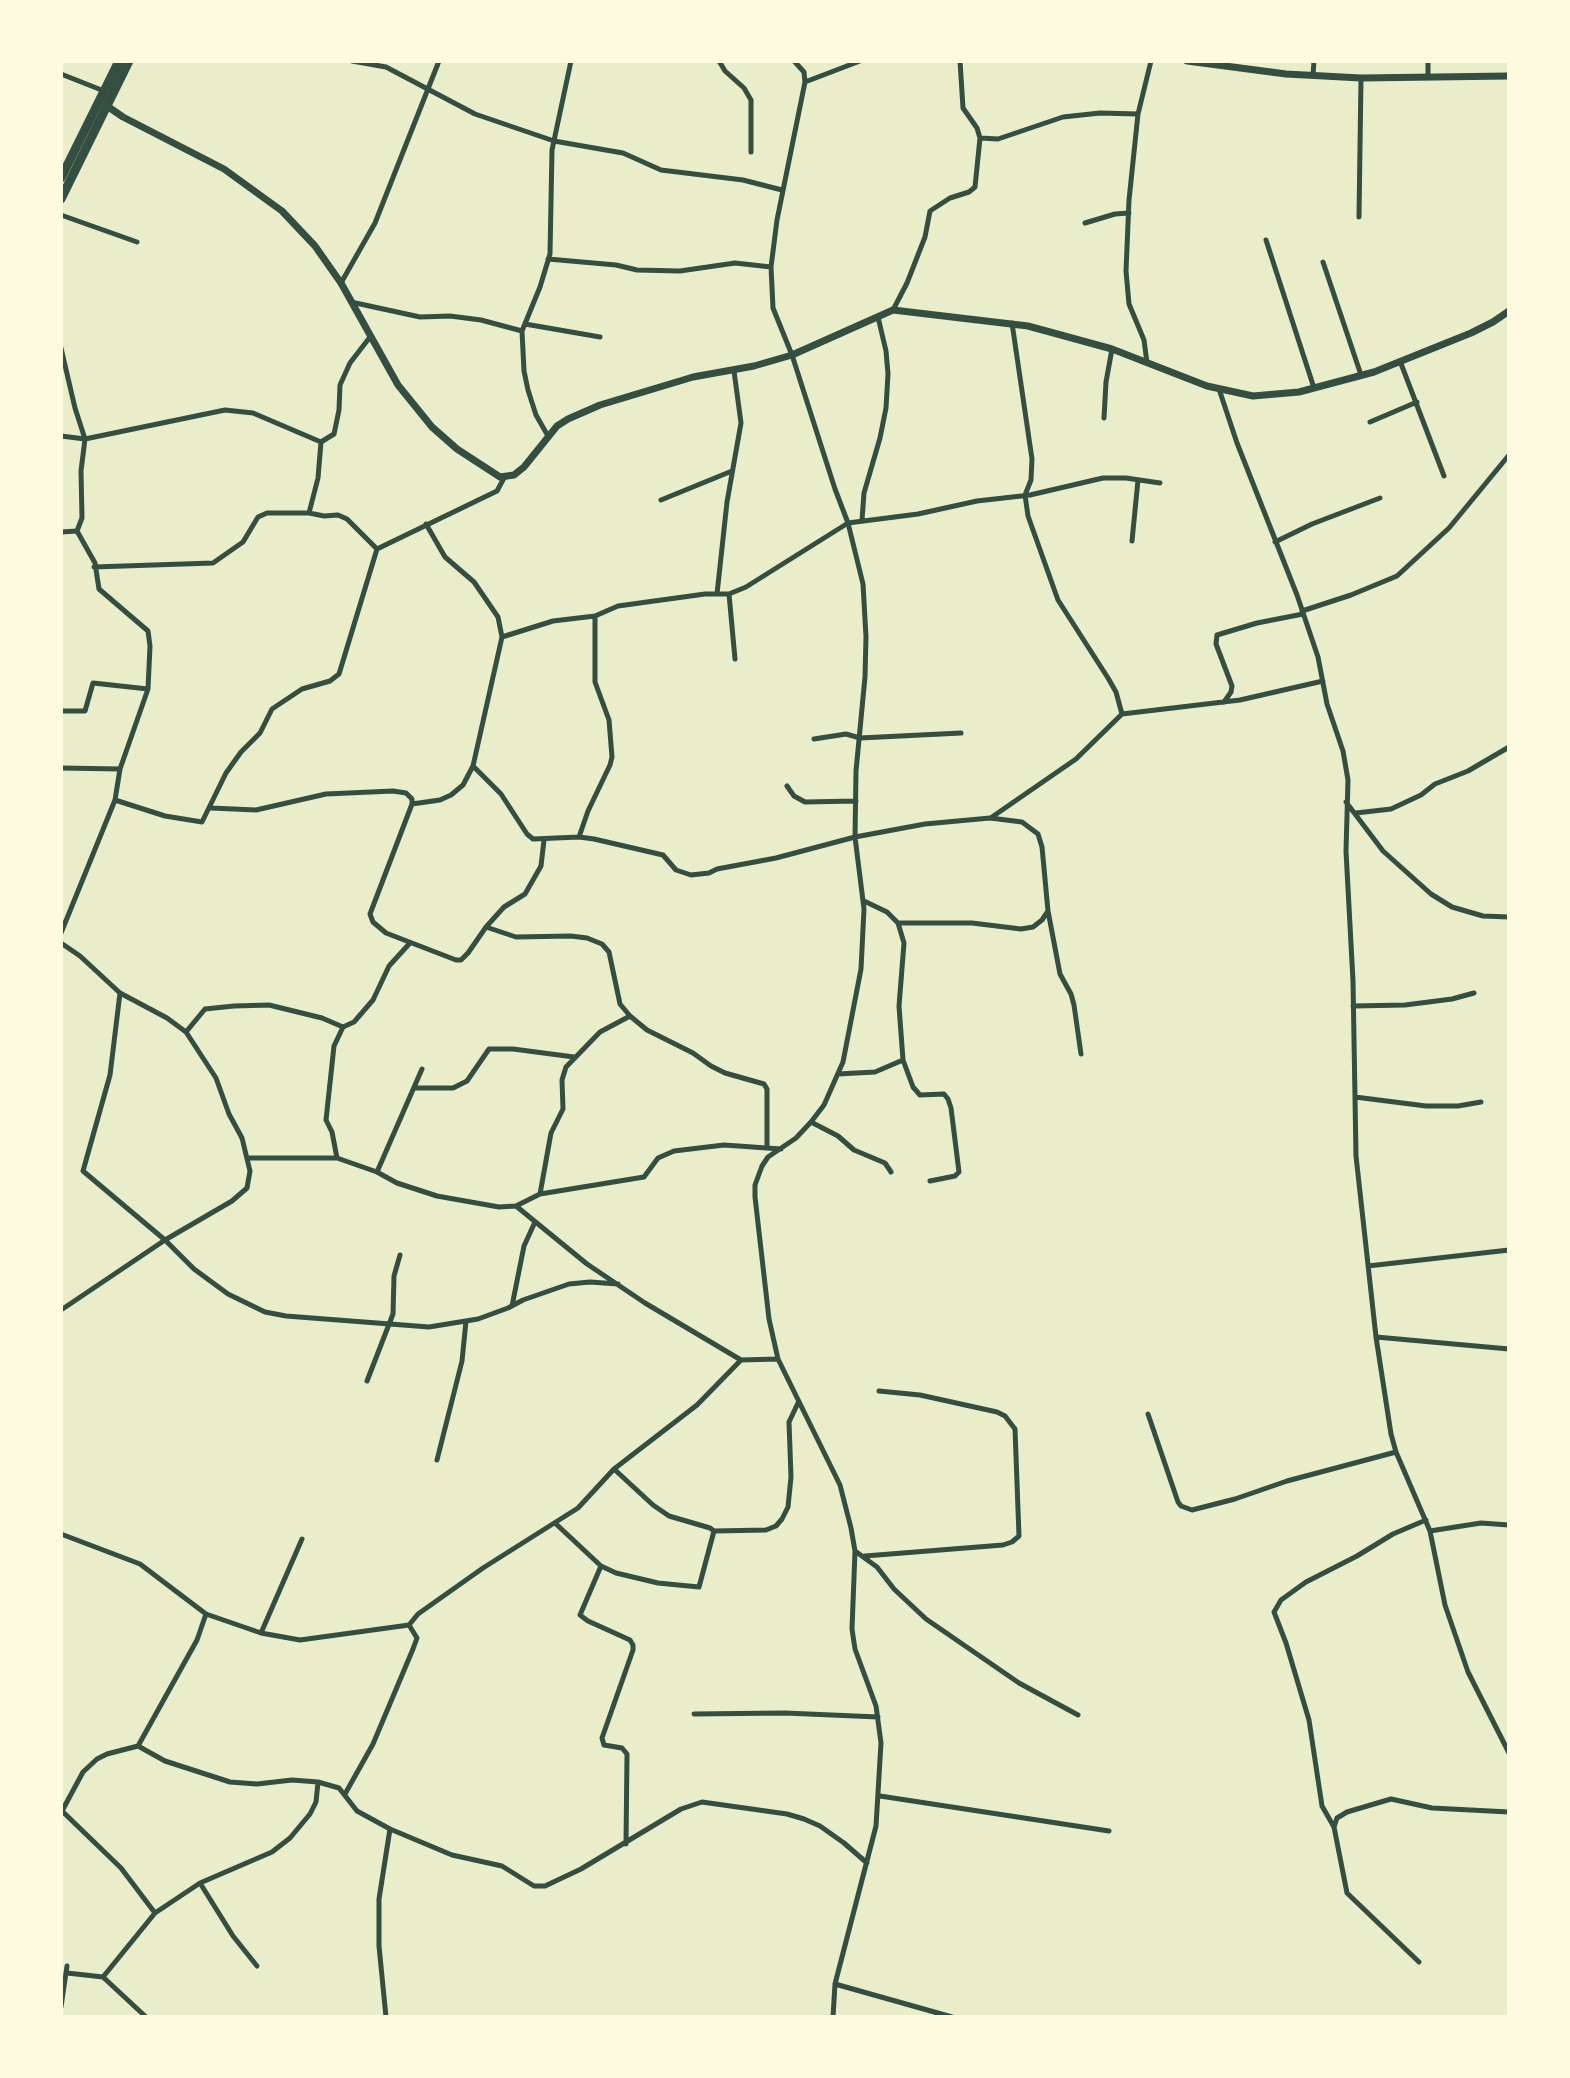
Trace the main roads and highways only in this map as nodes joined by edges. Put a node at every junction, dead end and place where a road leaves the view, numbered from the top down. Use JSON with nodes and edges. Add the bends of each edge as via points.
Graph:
{"nodes":[{"id":1,"x":119,"y":61,"type":"edge"},
{"id":2,"x":129,"y":61,"type":"edge"},
{"id":3,"x":61,"y":178,"type":"edge"},
{"id":4,"x":61,"y":199,"type":"edge"}],
"edges":[{"from":1,"to":3,"type":"main road"},
{"from":2,"to":4,"type":"main road"}]}
